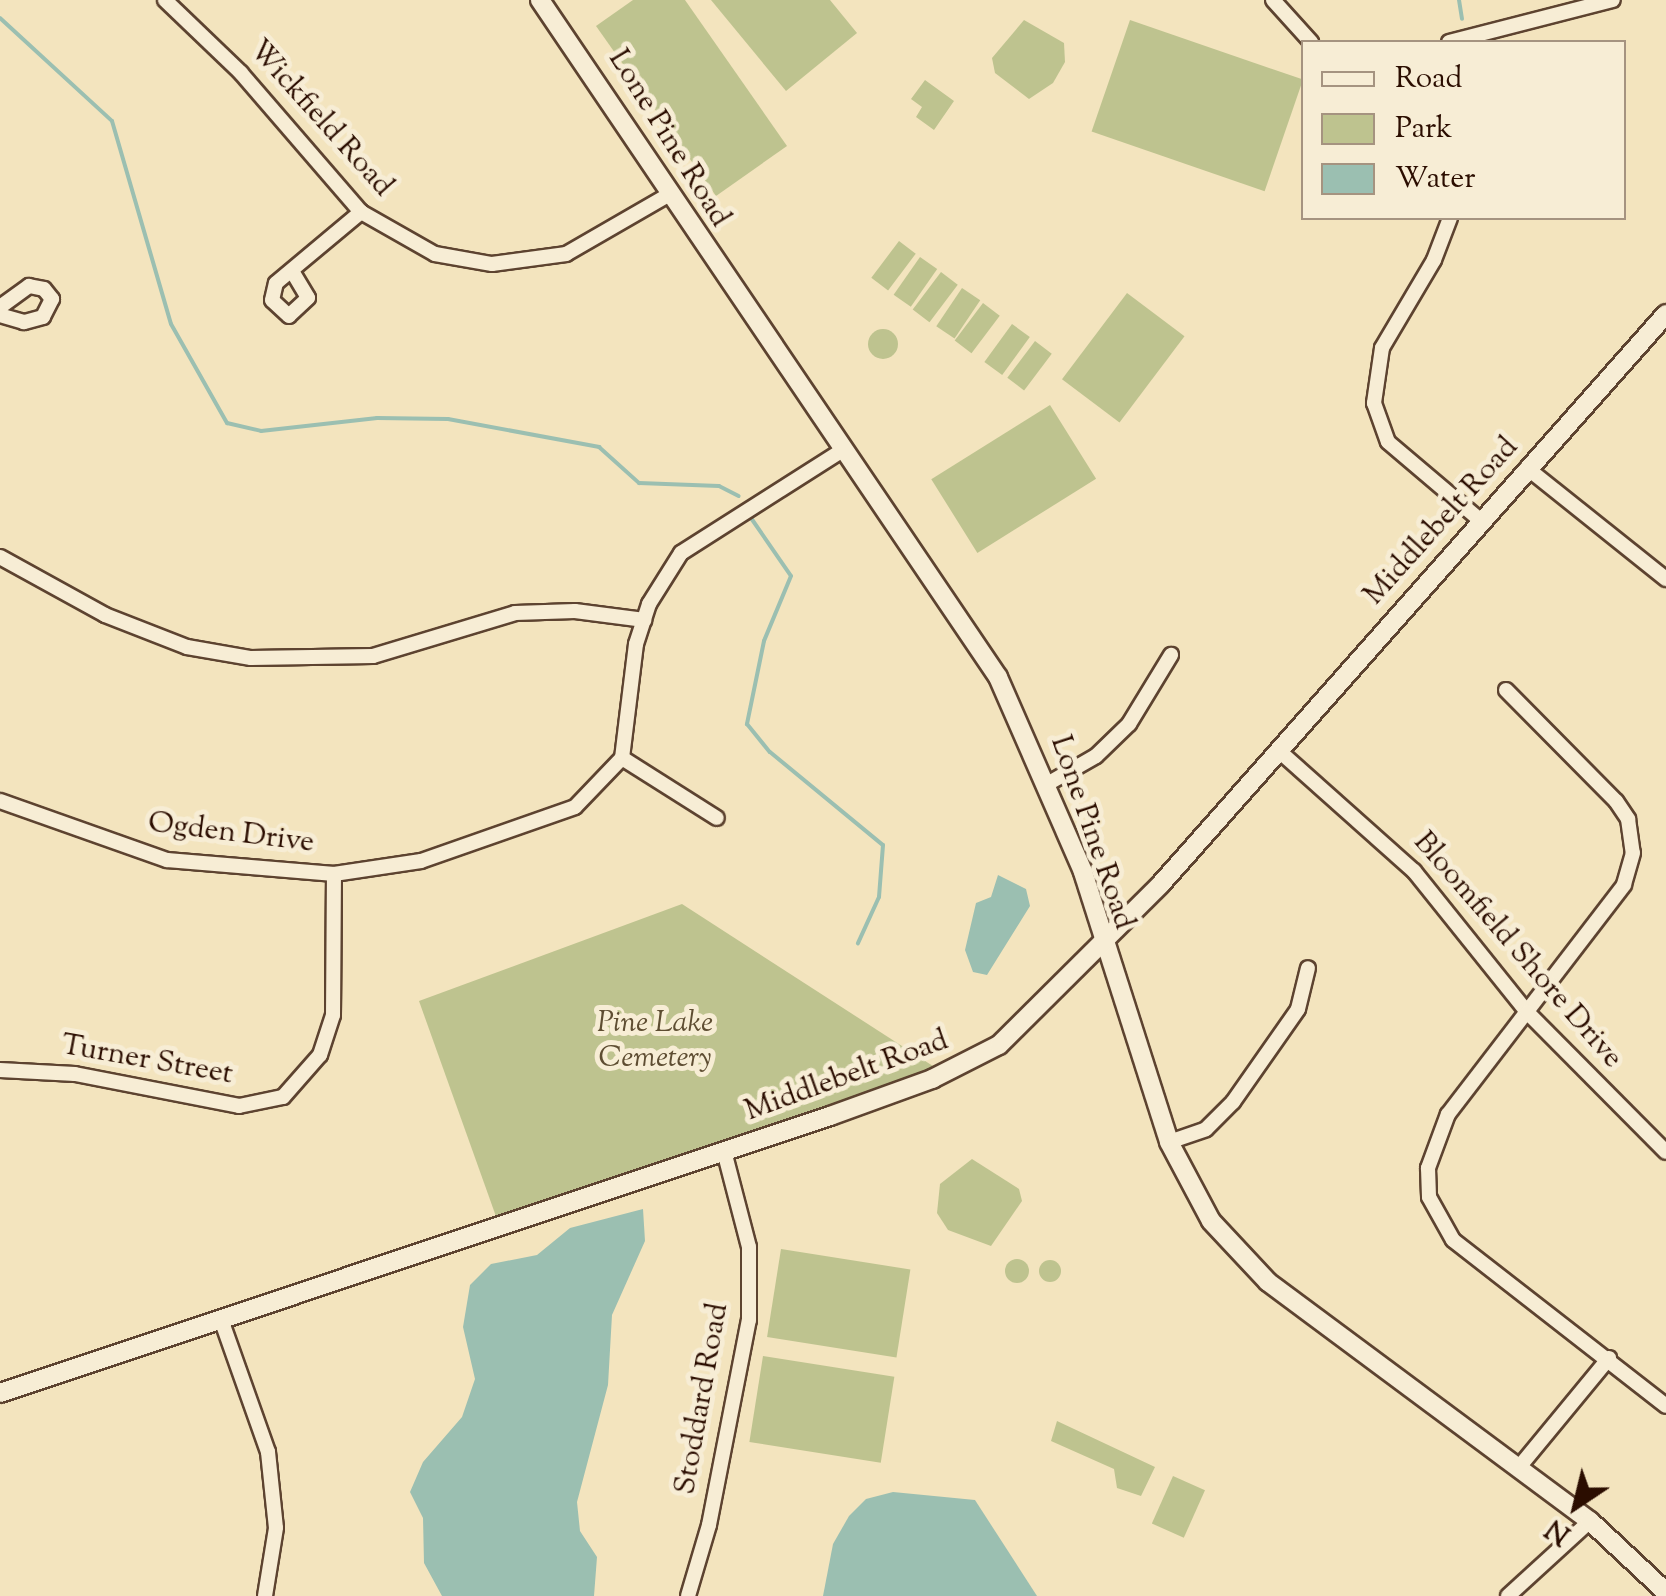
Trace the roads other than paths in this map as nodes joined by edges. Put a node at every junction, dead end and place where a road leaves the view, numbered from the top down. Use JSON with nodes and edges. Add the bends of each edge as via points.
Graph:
{"nodes":[{"id":1,"x":165,"y":0,"type":"edge"},
{"id":2,"x":540,"y":0,"type":"edge"},
{"id":3,"x":1273,"y":0,"type":"edge"},
{"id":4,"x":1613,"y":0,"type":"edge"},
{"id":5,"x":1309,"y":40,"type":"edge"},
{"id":6,"x":1457,"y":40,"type":"edge"},
{"id":7,"x":668,"y":194,"type":"junction"},
{"id":8,"x":361,"y":212,"type":"junction"},
{"id":9,"x":1449,"y":220,"type":"edge"},
{"id":10,"x":292,"y":271,"type":"dead end"},
{"id":11,"x":0,"y":307,"type":"edge"},
{"id":12,"x":1666,"y":314,"type":"edge"},
{"id":13,"x":0,"y":315,"type":"edge"},
{"id":14,"x":844,"y":449,"type":"junction"},
{"id":15,"x":1527,"y":468,"type":"junction"},
{"id":16,"x":1480,"y":520,"type":"junction"},
{"id":17,"x":0,"y":556,"type":"edge"},
{"id":18,"x":1666,"y":579,"type":"edge"},
{"id":19,"x":644,"y":620,"type":"junction"},
{"id":20,"x":1171,"y":655,"type":"dead end"},
{"id":21,"x":1506,"y":690,"type":"dead end"},
{"id":22,"x":1278,"y":750,"type":"junction"},
{"id":23,"x":622,"y":758,"type":"junction"},
{"id":24,"x":1049,"y":783,"type":"junction"},
{"id":25,"x":1,"y":804,"type":"edge"},
{"id":26,"x":717,"y":818,"type":"dead end"},
{"id":27,"x":334,"y":874,"type":"junction"},
{"id":28,"x":1103,"y":948,"type":"junction"},
{"id":29,"x":1308,"y":968,"type":"dead end"},
{"id":30,"x":1527,"y":1012,"type":"junction"},
{"id":31,"x":0,"y":1070,"type":"edge"},
{"id":32,"x":1169,"y":1142,"type":"junction"},
{"id":33,"x":724,"y":1151,"type":"junction"},
{"id":34,"x":1666,"y":1152,"type":"edge"},
{"id":35,"x":222,"y":1322,"type":"junction"},
{"id":36,"x":1609,"y":1358,"type":"junction"},
{"id":37,"x":0,"y":1393,"type":"edge"},
{"id":38,"x":1666,"y":1406,"type":"edge"},
{"id":39,"x":1520,"y":1466,"type":"junction"},
{"id":40,"x":1590,"y":1521,"type":"junction"},
{"id":41,"x":1666,"y":1592,"type":"edge"},
{"id":42,"x":265,"y":1596,"type":"edge"},
{"id":43,"x":688,"y":1596,"type":"edge"},
{"id":44,"x":1508,"y":1596,"type":"edge"}],
"edges":[{"from":1,"to":8,"type":"street","name":"Wickfield Road","via":[[242,73]]},
{"from":2,"to":7,"type":"street","name":"Lone Pine Road"},
{"from":3,"to":5,"type":"street"},
{"from":4,"to":6,"type":"street"},
{"from":7,"to":8,"type":"street","name":"Wickfield Road","via":[[591,244],[519,263],[435,254]]},
{"from":7,"to":14,"type":"street","name":"Lone Pine Road"},
{"from":8,"to":10,"type":"street"},
{"from":9,"to":16,"type":"street","via":[[1434,260],[1382,348],[1374,403],[1388,442]]},
{"from":11,"to":13,"type":"street","via":[[30,286],[44,288],[52,299],[42,317],[24,322]]},
{"from":12,"to":15,"type":"street","name":"Middlebelt Road"},
{"from":14,"to":19,"type":"street","via":[[681,553]]},
{"from":14,"to":24,"type":"street","name":"Lone Pine Road","via":[[998,677]]},
{"from":15,"to":16,"type":"street","name":"Middlebelt Road"},
{"from":15,"to":18,"type":"street"},
{"from":16,"to":22,"type":"street","name":"Middlebelt Road"},
{"from":17,"to":19,"type":"street","via":[[105,615],[187,647],[251,658],[372,656],[515,613],[575,611]]},
{"from":19,"to":23,"type":"street"},
{"from":20,"to":24,"type":"street","via":[[1129,724],[1096,756]]},
{"from":21,"to":30,"type":"street","via":[[1600,782],[1632,834],[1624,884]]},
{"from":22,"to":28,"type":"street","name":"Middlebelt Road"},
{"from":22,"to":30,"type":"street","name":"Bloomfield Shore Drive","via":[[1414,871]]},
{"from":23,"to":26,"type":"street"},
{"from":23,"to":27,"type":"street","name":"Ogden Drive","via":[[575,808],[506,836],[421,860]]},
{"from":24,"to":28,"type":"street","name":"Lone Pine Road"},
{"from":25,"to":27,"type":"street","name":"Ogden Drive","via":[[167,860]]},
{"from":27,"to":31,"type":"street","name":"Turner Street","via":[[336,986],[328,1037],[283,1098],[239,1106],[74,1074]]},
{"from":28,"to":32,"type":"street","name":"Lone Pine Road"},
{"from":28,"to":33,"type":"street","name":"Middlebelt Road","via":[[1030,1021],[962,1066]]},
{"from":29,"to":32,"type":"street","via":[[1298,1010],[1234,1102],[1206,1129]]},
{"from":30,"to":34,"type":"street","name":"Bloomfield Shore Drive"},
{"from":30,"to":36,"type":"street","via":[[1448,1114],[1428,1168],[1428,1197],[1453,1240]]},
{"from":32,"to":39,"type":"street","name":"Lone Pine Road","via":[[1211,1221],[1258,1273]]},
{"from":33,"to":35,"type":"street","name":"Middlebelt Road"},
{"from":33,"to":43,"type":"street","name":"Stoddard Road","via":[[749,1247],[750,1320],[710,1524]]},
{"from":35,"to":37,"type":"street","name":"Middlebelt Road"},
{"from":35,"to":42,"type":"street","via":[[268,1452],[276,1528]]},
{"from":36,"to":38,"type":"street"},
{"from":36,"to":39,"type":"street"},
{"from":39,"to":40,"type":"street","name":"Lone Pine Road"},
{"from":40,"to":41,"type":"street","name":"Lone Pine Road"},
{"from":40,"to":44,"type":"street"}]}
